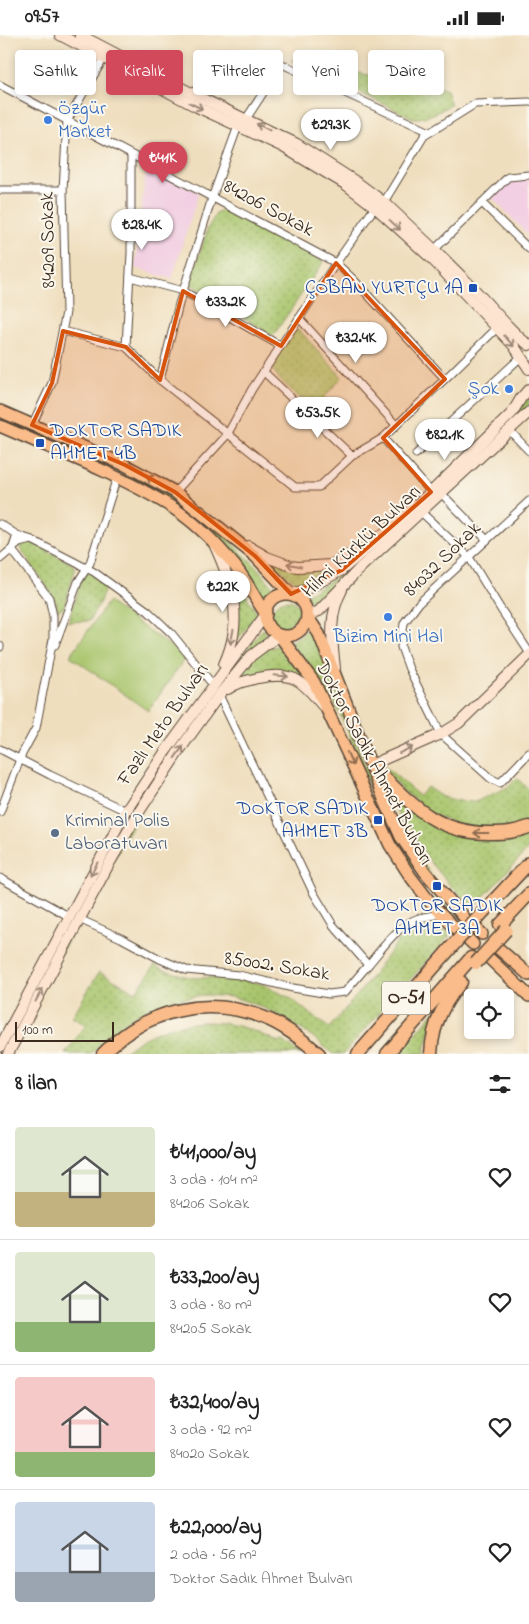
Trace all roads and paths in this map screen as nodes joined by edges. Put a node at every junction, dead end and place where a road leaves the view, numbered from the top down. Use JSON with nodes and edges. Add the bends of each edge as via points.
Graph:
{"nodes":[{"id":1,"x":60,"y":35,"type":"edge"},
{"id":2,"x":80,"y":35,"type":"edge"},
{"id":3,"x":104,"y":58,"type":"junction"},
{"id":4,"x":0,"y":85,"type":"edge"},
{"id":5,"x":529,"y":102,"type":"edge"},
{"id":6,"x":67,"y":121,"type":"junction"},
{"id":7,"x":242,"y":122,"type":"junction"},
{"id":8,"x":430,"y":132,"type":"junction"},
{"id":9,"x":131,"y":155,"type":"junction"},
{"id":10,"x":529,"y":175,"type":"edge"},
{"id":11,"x":0,"y":190,"type":"edge"},
{"id":12,"x":63,"y":190,"type":"junction"},
{"id":13,"x":212,"y":197,"type":"junction"},
{"id":14,"x":482,"y":203,"type":"junction"},
{"id":15,"x":380,"y":205,"type":"junction"},
{"id":16,"x":529,"y":249,"type":"edge"},
{"id":17,"x":434,"y":250,"type":"junction"},
{"id":18,"x":336,"y":263,"type":"junction"},
{"id":19,"x":130,"y":277,"type":"junction"},
{"id":20,"x":182,"y":291,"type":"junction"},
{"id":21,"x":299,"y":318,"type":"junction"},
{"id":22,"x":496,"y":327,"type":"junction"},
{"id":23,"x":63,"y":331,"type":"junction"},
{"id":24,"x":529,"y":345,"type":"edge"},
{"id":25,"x":281,"y":346,"type":"junction"},
{"id":26,"x":126,"y":347,"type":"junction"},
{"id":27,"x":521,"y":357,"type":"junction"},
{"id":28,"x":529,"y":369,"type":"edge"},
{"id":29,"x":264,"y":372,"type":"junction"},
{"id":30,"x":444,"y":379,"type":"junction"},
{"id":31,"x":160,"y":380,"type":"junction"},
{"id":32,"x":529,"y":389,"type":"edge"},
{"id":33,"x":0,"y":411,"type":"edge"},
{"id":34,"x":529,"y":412,"type":"edge"},
{"id":35,"x":32,"y":425,"type":"junction"},
{"id":36,"x":396,"y":425,"type":"junction"},
{"id":37,"x":0,"y":426,"type":"edge"},
{"id":38,"x":509,"y":430,"type":"junction"},
{"id":39,"x":227,"y":435,"type":"junction"},
{"id":40,"x":383,"y":438,"type":"junction"},
{"id":41,"x":529,"y":451,"type":"edge"},
{"id":42,"x":416,"y":454,"type":"dead end"},
{"id":43,"x":352,"y":456,"type":"junction"},
{"id":44,"x":117,"y":477,"type":"junction"},
{"id":45,"x":436,"y":492,"type":"junction"},
{"id":46,"x":175,"y":493,"type":"junction"},
{"id":47,"x":529,"y":501,"type":"edge"},
{"id":48,"x":420,"y":511,"type":"junction"},
{"id":49,"x":0,"y":523,"type":"edge"},
{"id":50,"x":221,"y":528,"type":"junction"},
{"id":51,"x":17,"y":535,"type":"junction"},
{"id":52,"x":32,"y":540,"type":"junction"},
{"id":53,"x":211,"y":540,"type":"junction"},
{"id":54,"x":486,"y":541,"type":"junction"},
{"id":55,"x":372,"y":543,"type":"junction"},
{"id":56,"x":12,"y":549,"type":"junction"},
{"id":57,"x":469,"y":557,"type":"junction"},
{"id":58,"x":0,"y":559,"type":"edge"},
{"id":59,"x":86,"y":567,"type":"junction"},
{"id":60,"x":349,"y":578,"type":"junction"},
{"id":61,"x":291,"y":594,"type":"junction"},
{"id":62,"x":266,"y":614,"type":"junction"},
{"id":63,"x":307,"y":616,"type":"junction"},
{"id":64,"x":279,"y":635,"type":"junction"},
{"id":65,"x":529,"y":653,"type":"edge"},
{"id":66,"x":48,"y":666,"type":"junction"},
{"id":67,"x":336,"y":677,"type":"junction"},
{"id":68,"x":214,"y":685,"type":"junction"},
{"id":69,"x":219,"y":695,"type":"junction"},
{"id":70,"x":330,"y":714,"type":"junction"},
{"id":71,"x":441,"y":734,"type":"junction"},
{"id":72,"x":0,"y":749,"type":"edge"},
{"id":73,"x":529,"y":753,"type":"edge"},
{"id":74,"x":20,"y":759,"type":"junction"},
{"id":75,"x":371,"y":765,"type":"junction"},
{"id":76,"x":126,"y":811,"type":"junction"},
{"id":77,"x":0,"y":812,"type":"edge"},
{"id":78,"x":529,"y":827,"type":"edge"},
{"id":79,"x":529,"y":863,"type":"edge"},
{"id":80,"x":0,"y":878,"type":"edge"},
{"id":81,"x":529,"y":894,"type":"edge"},
{"id":82,"x":529,"y":905,"type":"edge"},
{"id":83,"x":441,"y":913,"type":"junction"},
{"id":84,"x":464,"y":917,"type":"dead end"},
{"id":85,"x":74,"y":918,"type":"junction"},
{"id":86,"x":503,"y":928,"type":"junction"},
{"id":87,"x":456,"y":929,"type":"dead end"},
{"id":88,"x":498,"y":948,"type":"dead end"},
{"id":89,"x":490,"y":959,"type":"dead end"},
{"id":90,"x":473,"y":961,"type":"junction"},
{"id":91,"x":368,"y":965,"type":"junction"},
{"id":92,"x":529,"y":975,"type":"edge"},
{"id":93,"x":529,"y":996,"type":"edge"},
{"id":94,"x":406,"y":999,"type":"junction"},
{"id":95,"x":0,"y":1047,"type":"edge"},
{"id":96,"x":8,"y":1054,"type":"edge"},
{"id":97,"x":103,"y":1054,"type":"edge"},
{"id":98,"x":113,"y":1054,"type":"edge"},
{"id":99,"x":307,"y":1054,"type":"edge"},
{"id":100,"x":320,"y":1054,"type":"edge"},
{"id":101,"x":350,"y":1054,"type":"edge"},
{"id":102,"x":358,"y":1054,"type":"edge"},
{"id":103,"x":387,"y":1054,"type":"edge"},
{"id":104,"x":430,"y":1054,"type":"edge"}],
"edges":[{"from":1,"to":3,"type":"main road"},
{"from":2,"to":7,"type":"main road"},
{"from":3,"to":6,"type":"street","name":"84209 Sokak"},
{"from":3,"to":7,"type":"main road","one_way":true,"via":[[197,107]]},
{"from":4,"to":6,"type":"street","name":"84206 Sokak"},
{"from":5,"to":8,"type":"street","via":[[475,105]]},
{"from":6,"to":9,"type":"street","name":"84206 Sokak"},
{"from":6,"to":12,"type":"street","name":"84209 Sokak"},
{"from":7,"to":8,"type":"street","via":[[282,64]]},
{"from":7,"to":13,"type":"street"},
{"from":7,"to":15,"type":"main road","via":[[297,144],[334,167]]},
{"from":8,"to":15,"type":"street","via":[[424,136]]},
{"from":9,"to":13,"type":"street","name":"84206 Sokak"},
{"from":9,"to":19,"type":"street"},
{"from":10,"to":14,"type":"street","via":[[508,177]]},
{"from":11,"to":12,"type":"street"},
{"from":12,"to":23,"type":"street","name":"84209 Sokak","via":[[66,312]]},
{"from":13,"to":18,"type":"street","name":"84206 Sokak"},
{"from":13,"to":20,"type":"street"},
{"from":14,"to":16,"type":"street"},
{"from":14,"to":17,"type":"street"},
{"from":15,"to":17,"type":"main road"},
{"from":15,"to":18,"type":"street"},
{"from":15,"to":22,"type":"main road","one_way":true},
{"from":17,"to":24,"type":"main road"},
{"from":18,"to":21,"type":"street"},
{"from":18,"to":30,"type":"street","name":"84206 Sokak"},
{"from":19,"to":20,"type":"street"},
{"from":19,"to":26,"type":"street"},
{"from":20,"to":25,"type":"street"},
{"from":20,"to":31,"type":"street"},
{"from":21,"to":25,"type":"street"},
{"from":21,"to":36,"type":"street"},
{"from":22,"to":27,"type":"main road","one_way":true},
{"from":22,"to":30,"type":"street"},
{"from":23,"to":26,"type":"street"},
{"from":23,"to":35,"type":"street","name":"84209 Sokak","via":[[52,383]]},
{"from":25,"to":29,"type":"street"},
{"from":26,"to":31,"type":"street"},
{"from":27,"to":28,"type":"main road"},
{"from":27,"to":42,"type":"street"},
{"from":29,"to":39,"type":"street"},
{"from":29,"to":43,"type":"street"},
{"from":30,"to":36,"type":"street"},
{"from":31,"to":39,"type":"street"},
{"from":32,"to":45,"type":"main road","name":"Hilmi Kürklü Bulvarı","via":[[512,413]]},
{"from":33,"to":35,"type":"main road"},
{"from":34,"to":38,"type":"main road","name":"Hilmi Kürklü Bulvarı"},
{"from":46,"to":35,"type":"main road","one_way":true,"via":[[125,465]]},
{"from":36,"to":40,"type":"street"},
{"from":37,"to":44,"type":"main road"},
{"from":38,"to":41,"type":"street"},
{"from":38,"to":45,"type":"main road","name":"Hilmi Kürklü Bulvarı"},
{"from":39,"to":43,"type":"street","via":[[295,487],[319,487]]},
{"from":39,"to":46,"type":"street"},
{"from":40,"to":43,"type":"street"},
{"from":40,"to":45,"type":"street"},
{"from":44,"to":53,"type":"main road","via":[[166,503]]},
{"from":44,"to":59,"type":"street"},
{"from":45,"to":48,"type":"main road","name":"Hilmi Kürklü Bulvarı"},
{"from":45,"to":54,"type":"street"},
{"from":45,"to":55,"type":"main road","name":"Hilmi Kürklü Bulvarı"},
{"from":46,"to":50,"type":"main road"},
{"from":47,"to":54,"type":"street","name":"84032 Sokak"},
{"from":48,"to":57,"type":"street"},
{"from":48,"to":60,"type":"main road","name":"Hilmi Kürklü Bulvarı"},
{"from":49,"to":51,"type":"street"},
{"from":55,"to":50,"type":"main road","one_way":true,"via":[[331,565],[298,567],[267,557]]},
{"from":50,"to":61,"type":"main road","via":[[255,556]]},
{"from":51,"to":52,"type":"street"},
{"from":51,"to":56,"type":"street"},
{"from":52,"to":56,"type":"street","via":[[19,543]]},
{"from":52,"to":59,"type":"street"},
{"from":53,"to":62,"type":"main road","via":[[236,567]]},
{"from":53,"to":68,"type":"main road","one_way":true,"via":[[224,566],[236,615],[229,653]]},
{"from":54,"to":57,"type":"street","name":"84032 Sokak"},
{"from":55,"to":61,"type":"main road","name":"Hilmi Kürklü Bulvarı","via":[[342,570]]},
{"from":56,"to":58,"type":"street"},
{"from":56,"to":66,"type":"street","via":[[49,599],[53,639]]},
{"from":57,"to":65,"type":"street"},
{"from":57,"to":71,"type":"street","name":"84032 Sokak","via":[[419,603],[404,623],[401,647]]},
{"from":59,"to":66,"type":"street","via":[[65,614]]},
{"from":59,"to":68,"type":"street","via":[[148,611],[172,634]]},
{"from":60,"to":63,"type":"main road","name":"Hilmi Kürklü Bulvarı","via":[[319,611]]},
{"from":60,"to":67,"type":"main road","via":[[332,617]]},
{"from":61,"to":62,"type":"main road","via":[[272,599]]},
{"from":61,"to":63,"type":"main road","via":[[303,601]]},
{"from":62,"to":64,"type":"main road","via":[[268,626]]},
{"from":62,"to":68,"type":"main road","name":"Fazlı Meto Bulvarı"},
{"from":63,"to":64,"type":"main road","via":[[304,627],[299,631],[293,635]]},
{"from":63,"to":67,"type":"main road","name":"Doktor Sadık Ahmet Bulvarı","via":[[319,634]]},
{"from":64,"to":69,"type":"main road","name":"Fazlı Meto Bulvarı","via":[[251,656]]},
{"from":64,"to":70,"type":"main road","name":"Doktor Sadık Ahmet Bulvarı","via":[[314,683]]},
{"from":65,"to":71,"type":"main road","via":[[459,723]]},
{"from":66,"to":74,"type":"street","via":[[36,728]]},
{"from":67,"to":75,"type":"main road","name":"Doktor Sadık Ahmet Bulvarı"},
{"from":68,"to":76,"type":"main road","name":"Fazlı Meto Bulvarı"},
{"from":69,"to":70,"type":"main road","one_way":true,"via":[[237,683],[275,675],[289,677],[306,685]]},
{"from":85,"to":69,"type":"main road","name":"Fazlı Meto Bulvarı","one_way":true,"via":[[139,812]]},
{"from":69,"to":91,"type":"street","name":"85002. Sokak","via":[[313,892],[333,925]]},
{"from":70,"to":83,"type":"main road","name":"Doktor Sadık Ahmet Bulvarı","one_way":true,"via":[[390,845],[410,877]]},
{"from":71,"to":73,"type":"street","via":[[490,778],[500,783]]},
{"from":75,"to":71,"type":"main road","one_way":true},
{"from":72,"to":74,"type":"street"},
{"from":74,"to":76,"type":"street"},
{"from":74,"to":77,"type":"street"},
{"from":78,"to":75,"type":"highway","one_way":true,"via":[[514,833],[474,833],[453,829],[412,805]]},
{"from":75,"to":84,"type":"main road","name":"Doktor Sadık Ahmet Bulvarı","via":[[401,837],[425,872]]},
{"from":76,"to":85,"type":"main road","name":"Fazlı Meto Bulvarı","one_way":true},
{"from":79,"to":94,"type":"highway","number":"O-51","bridge":true},
{"from":80,"to":85,"type":"street","name":"85002. Sokak"},
{"from":81,"to":86,"type":"highway","number":"O-51"},
{"from":82,"to":86,"type":"highway"},
{"from":83,"to":87,"type":"main road","name":"Doktor Sadık Ahmet Bulvarı"},
{"from":83,"to":91,"type":"street","via":[[419,918],[403,927]]},
{"from":85,"to":91,"type":"street","name":"85002. Sokak","via":[[186,970],[239,975],[329,994],[345,992]]},
{"from":85,"to":95,"type":"main road","name":"Fazlı Meto Bulvarı"},
{"from":96,"to":85,"type":"main road","name":"Fazlı Meto Bulvarı","one_way":true},
{"from":86,"to":90,"type":"highway","number":"O-51"},
{"from":88,"to":92,"type":"main road"},
{"from":89,"to":93,"type":"main road"},
{"from":90,"to":103,"type":"highway","number":"O-51"},
{"from":90,"to":104,"type":"highway","via":[[439,1013]]},
{"from":94,"to":101,"type":"highway","via":[[376,1022]]},
{"from":94,"to":102,"type":"highway","number":"O-51"},
{"from":97,"to":100,"type":"highway","via":[[126,1033],[170,1011],[212,1006],[266,1018]]},
{"from":98,"to":99,"type":"highway","via":[[132,1038],[156,1025],[173,1018],[201,1014],[242,1018],[270,1028]]}]}
